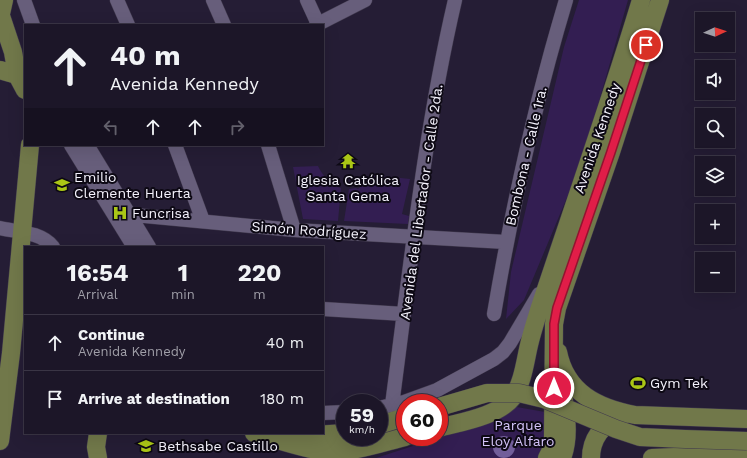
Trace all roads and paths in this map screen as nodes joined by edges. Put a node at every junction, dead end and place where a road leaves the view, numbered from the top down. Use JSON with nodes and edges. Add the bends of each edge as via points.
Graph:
{"nodes":[{"id":1,"x":24,"y":0,"type":"edge"},
{"id":2,"x":117,"y":0,"type":"edge"},
{"id":3,"x":213,"y":0,"type":"edge"},
{"id":4,"x":307,"y":0,"type":"edge"},
{"id":5,"x":365,"y":0,"type":"edge"},
{"id":6,"x":455,"y":0,"type":"edge"},
{"id":7,"x":566,"y":0,"type":"edge"},
{"id":8,"x":641,"y":0,"type":"edge"},
{"id":9,"x":660,"y":0,"type":"edge"},
{"id":10,"x":2,"y":11,"type":"edge"},
{"id":11,"x":33,"y":24,"type":"edge"},
{"id":12,"x":128,"y":24,"type":"edge"},
{"id":13,"x":224,"y":24,"type":"edge"},
{"id":14,"x":317,"y":24,"type":"edge"},
{"id":15,"x":14,"y":79,"type":"edge"},
{"id":16,"x":30,"y":146,"type":"edge"},
{"id":17,"x":72,"y":146,"type":"edge"},
{"id":18,"x":88,"y":146,"type":"edge"},
{"id":19,"x":175,"y":146,"type":"edge"},
{"id":20,"x":268,"y":146,"type":"edge"},
{"id":21,"x":113,"y":213,"type":"junction"},
{"id":22,"x":129,"y":214,"type":"junction"},
{"id":23,"x":203,"y":221,"type":"junction"},
{"id":24,"x":0,"y":228,"type":"edge"},
{"id":25,"x":294,"y":230,"type":"junction"},
{"id":26,"x":22,"y":233,"type":"junction"},
{"id":27,"x":413,"y":237,"type":"junction"},
{"id":28,"x":506,"y":242,"type":"junction"},
{"id":29,"x":52,"y":246,"type":"edge"},
{"id":30,"x":133,"y":246,"type":"edge"},
{"id":31,"x":148,"y":246,"type":"edge"},
{"id":32,"x":550,"y":275,"type":"junction"},
{"id":33,"x":324,"y":309,"type":"edge"},
{"id":34,"x":404,"y":314,"type":"junction"},
{"id":35,"x":494,"y":314,"type":"dead end"},
{"id":36,"x":554,"y":324,"type":"junction"},
{"id":37,"x":556,"y":343,"type":"junction"},
{"id":38,"x":12,"y":354,"type":"edge"},
{"id":39,"x":388,"y":396,"type":"edge"},
{"id":40,"x":448,"y":404,"type":"edge"},
{"id":41,"x":388,"y":405,"type":"edge"},
{"id":42,"x":336,"y":412,"type":"edge"},
{"id":43,"x":324,"y":413,"type":"edge"},
{"id":44,"x":635,"y":415,"type":"junction"},
{"id":45,"x":747,"y":419,"type":"edge"},
{"id":46,"x":448,"y":425,"type":"edge"},
{"id":47,"x":257,"y":434,"type":"edge"},
{"id":48,"x":308,"y":434,"type":"edge"},
{"id":49,"x":336,"y":434,"type":"edge"},
{"id":50,"x":396,"y":439,"type":"edge"},
{"id":51,"x":0,"y":441,"type":"edge"},
{"id":52,"x":747,"y":441,"type":"edge"},
{"id":53,"x":548,"y":458,"type":"edge"},
{"id":54,"x":562,"y":458,"type":"edge"},
{"id":55,"x":591,"y":458,"type":"edge"},
{"id":56,"x":652,"y":458,"type":"edge"},
{"id":57,"x":747,"y":458,"type":"edge"}],
"edges":[{"from":1,"to":11,"type":"street"},
{"from":2,"to":12,"type":"street"},
{"from":3,"to":13,"type":"street"},
{"from":4,"to":14,"type":"street"},
{"from":5,"to":14,"type":"street"},
{"from":6,"to":27,"type":"street","name":"Avenida del Libertador - Calle 2da.","via":[[443,51]]},
{"from":7,"to":28,"type":"street","name":"Bombona - Calle 1ra.","via":[[540,94]]},
{"from":8,"to":32,"type":"main road","name":"Avenida Kennedy","via":[[617,80]]},
{"from":9,"to":36,"type":"main road","name":"Avenida Kennedy","via":[[557,308]]},
{"from":10,"to":15,"type":"main road","via":[[13,52]]},
{"from":16,"to":26,"type":"main road"},
{"from":17,"to":21,"type":"street"},
{"from":18,"to":22,"type":"street"},
{"from":19,"to":23,"type":"street"},
{"from":20,"to":25,"type":"street"},
{"from":21,"to":22,"type":"street","name":"Simón Rodríguez"},
{"from":21,"to":30,"type":"street"},
{"from":22,"to":23,"type":"street","name":"Simón Rodríguez"},
{"from":22,"to":31,"type":"street"},
{"from":23,"to":25,"type":"street","name":"Simón Rodríguez"},
{"from":24,"to":26,"type":"street"},
{"from":25,"to":27,"type":"street","name":"Simón Rodríguez"},
{"from":26,"to":29,"type":"street","via":[[40,236]]},
{"from":26,"to":38,"type":"main road"},
{"from":27,"to":28,"type":"street","name":"Simón Rodríguez"},
{"from":27,"to":34,"type":"street","name":"Avenida del Libertador - Calle 2da."},
{"from":28,"to":35,"type":"street","name":"Bombona - Calle 1ra."},
{"from":32,"to":41,"type":"street","via":[[503,352],[437,390]]},
{"from":32,"to":46,"type":"main road","name":"Avenida Kennedy","via":[[533,328],[521,382],[512,398],[489,414]]},
{"from":33,"to":34,"type":"street"},
{"from":34,"to":39,"type":"street","name":"Avenida del Libertador - Calle 2da."},
{"from":36,"to":37,"type":"main road"},
{"from":36,"to":53,"type":"main road","via":[[554,436]]},
{"from":37,"to":44,"type":"main road","via":[[564,371],[574,386],[605,407]]},
{"from":37,"to":54,"type":"main road","via":[[567,430]]},
{"from":38,"to":51,"type":"main road"},
{"from":40,"to":52,"type":"main road","bridge":true,"via":[[486,393],[519,393],[544,399],[640,437]]},
{"from":42,"to":43,"type":"street"},
{"from":44,"to":45,"type":"main road"},
{"from":44,"to":55,"type":"main road","via":[[608,422],[594,442]]},
{"from":47,"to":50,"type":"main road","via":[[300,447],[330,451],[357,449]]},
{"from":48,"to":49,"type":"main road"},
{"from":56,"to":57,"type":"main road"}]}
